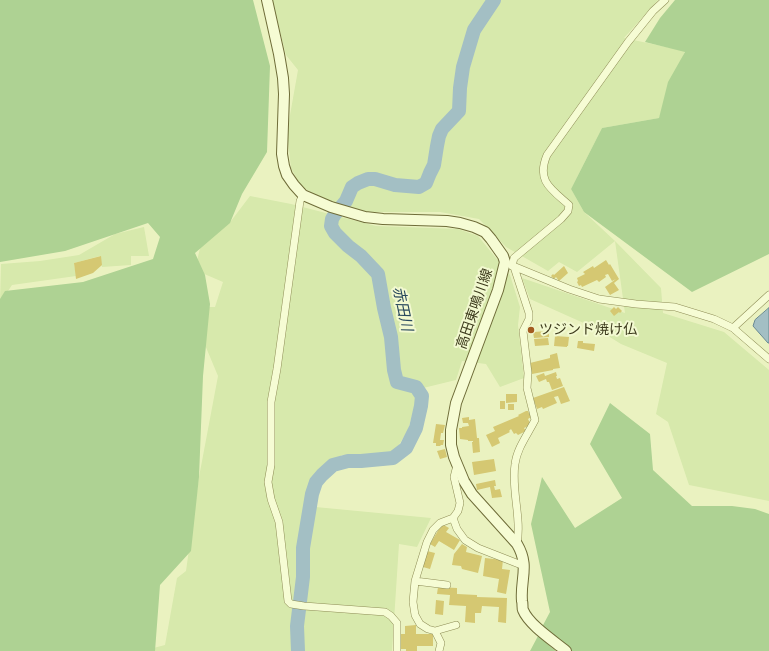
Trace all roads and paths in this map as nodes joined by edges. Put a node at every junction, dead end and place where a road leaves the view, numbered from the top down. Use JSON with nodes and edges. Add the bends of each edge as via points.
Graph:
{"nodes":[{"id":1,"x":267,"y":0,"type":"edge"},
{"id":2,"x":665,"y":0,"type":"edge"},
{"id":3,"x":303,"y":195,"type":"junction"},
{"id":4,"x":510,"y":265,"type":"junction"},
{"id":5,"x":769,"y":295,"type":"edge"},
{"id":6,"x":733,"y":328,"type":"junction"},
{"id":7,"x":769,"y":359,"type":"edge"},
{"id":8,"x":457,"y":465,"type":"junction"},
{"id":9,"x":453,"y":518,"type":"junction"},
{"id":10,"x":517,"y":544,"type":"junction"},
{"id":11,"x":524,"y":566,"type":"junction"},
{"id":12,"x":415,"y":581,"type":"junction"},
{"id":13,"x":447,"y":585,"type":"dead end"},
{"id":14,"x":456,"y":625,"type":"dead end"},
{"id":15,"x":435,"y":631,"type":"junction"},
{"id":16,"x":397,"y":651,"type":"edge"},
{"id":17,"x":439,"y":651,"type":"edge"},
{"id":18,"x":566,"y":651,"type":"edge"}],
"edges":[{"from":1,"to":3,"type":"main road","name":"高田東鳴川線","via":[[283,78],[284,166],[287,175]]},
{"from":2,"to":4,"type":"street","via":[[628,42],[547,155],[542,172],[544,181],[569,205],[568,211],[514,258]]},
{"from":3,"to":4,"type":"main road","name":"高田東鳴川線","via":[[330,207],[365,217],[447,221],[474,227],[491,238]]},
{"from":3,"to":16,"type":"street","via":[[300,201],[271,402],[271,465],[268,482],[279,522],[288,600],[291,604],[304,606],[385,612],[397,623]]},
{"from":4,"to":6,"type":"street","via":[[599,299],[675,307]]},
{"from":4,"to":8,"type":"main road","name":"高田東鳴川線","via":[[498,290],[456,403],[451,430]]},
{"from":4,"to":10,"type":"street","via":[[529,313],[523,331],[528,373],[527,388],[535,420],[519,448],[514,464],[519,533]]},
{"from":5,"to":6,"type":"street"},
{"from":6,"to":7,"type":"street"},
{"from":8,"to":9,"type":"street","via":[[454,476],[460,503]]},
{"from":8,"to":10,"type":"main road","name":"高田東鳴川線","via":[[472,494]]},
{"from":9,"to":11,"type":"street","via":[[465,540],[478,548]]},
{"from":9,"to":12,"type":"street","via":[[440,523],[433,530]]},
{"from":10,"to":11,"type":"main road","name":"高田東鳴川線"},
{"from":11,"to":18,"type":"main road","name":"高田東鳴川線","via":[[521,594],[523,610],[536,627]]},
{"from":12,"to":13,"type":"street"},
{"from":12,"to":15,"type":"street","via":[[415,615],[420,624]]},
{"from":14,"to":15,"type":"street"},
{"from":15,"to":17,"type":"street","via":[[440,643]]}]}
